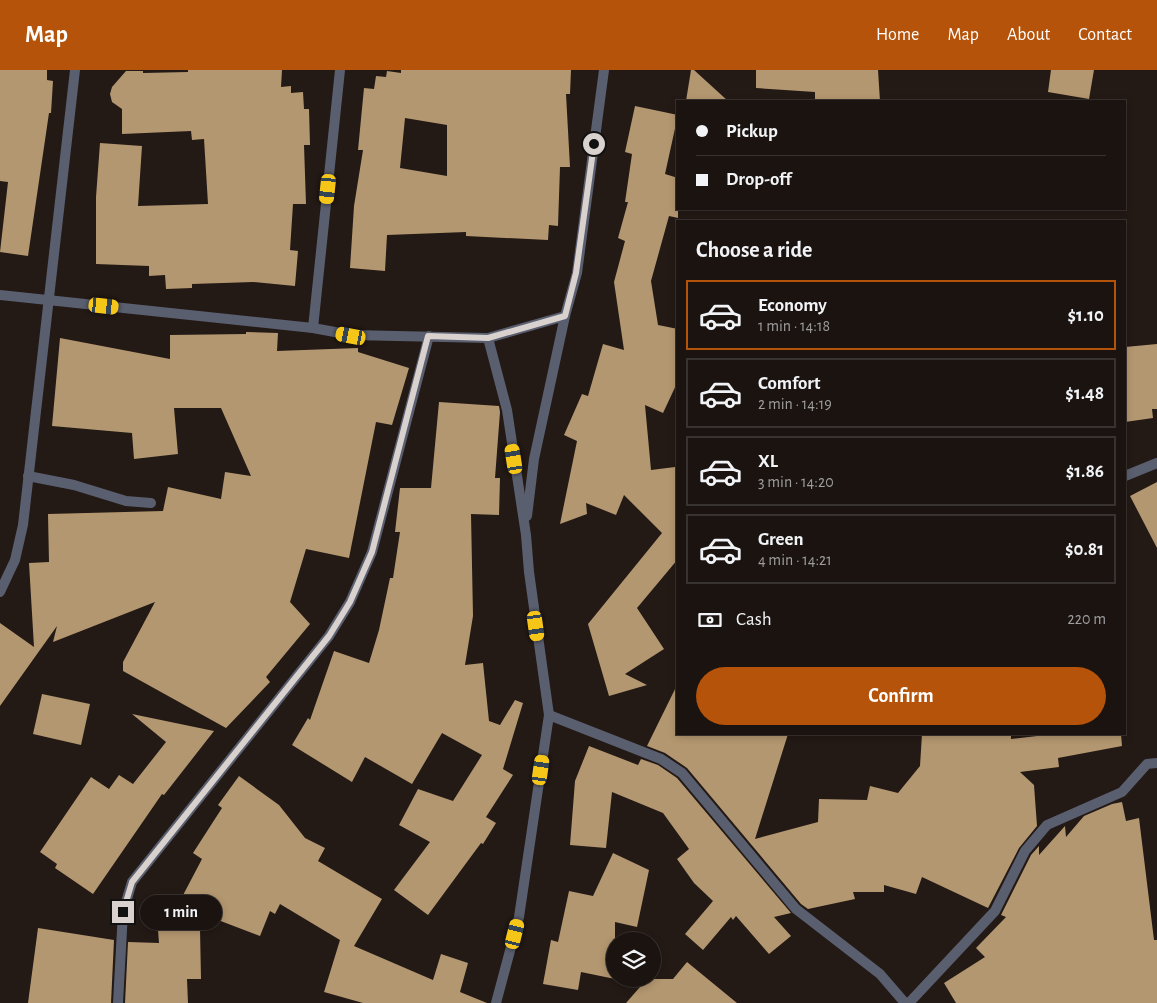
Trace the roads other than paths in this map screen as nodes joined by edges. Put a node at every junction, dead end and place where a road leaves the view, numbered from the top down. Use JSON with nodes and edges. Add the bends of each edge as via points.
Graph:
{"nodes":[{"id":1,"x":75,"y":70,"type":"edge"},
{"id":2,"x":340,"y":70,"type":"edge"},
{"id":3,"x":604,"y":70,"type":"edge"},
{"id":4,"x":0,"y":295,"type":"edge"},
{"id":5,"x":48,"y":300,"type":"junction"},
{"id":6,"x":565,"y":316,"type":"junction"},
{"id":7,"x":313,"y":328,"type":"junction"},
{"id":8,"x":428,"y":336,"type":"junction"},
{"id":9,"x":488,"y":338,"type":"junction"},
{"id":10,"x":1157,"y":463,"type":"edge"},
{"id":11,"x":28,"y":476,"type":"junction"},
{"id":12,"x":1126,"y":476,"type":"edge"},
{"id":13,"x":151,"y":503,"type":"dead end"},
{"id":14,"x":526,"y":535,"type":"junction"},
{"id":15,"x":0,"y":592,"type":"edge"},
{"id":16,"x":549,"y":715,"type":"junction"},
{"id":17,"x":1157,"y":764,"type":"edge"},
{"id":18,"x":118,"y":1003,"type":"edge"},
{"id":19,"x":496,"y":1003,"type":"edge"},
{"id":20,"x":905,"y":1003,"type":"edge"},
{"id":21,"x":910,"y":1003,"type":"edge"}],
"edges":[{"from":1,"to":5,"type":"street"},
{"from":2,"to":7,"type":"street"},
{"from":3,"to":6,"type":"street","via":[[576,273]]},
{"from":4,"to":5,"type":"street"},
{"from":5,"to":7,"type":"street"},
{"from":5,"to":11,"type":"street"},
{"from":6,"to":9,"type":"street"},
{"from":6,"to":14,"type":"street","via":[[534,459]]},
{"from":7,"to":8,"type":"street","via":[[351,336]]},
{"from":8,"to":9,"type":"street"},
{"from":8,"to":18,"type":"street","via":[[372,552],[350,602],[329,636],[132,882],[123,912]]},
{"from":9,"to":14,"type":"street","via":[[507,410]]},
{"from":10,"to":12,"type":"street"},
{"from":11,"to":13,"type":"street","via":[[74,485],[126,501]]},
{"from":11,"to":15,"type":"street","via":[[23,525],[15,560]]},
{"from":14,"to":16,"type":"street"},
{"from":16,"to":19,"type":"street","via":[[519,917]]},
{"from":16,"to":20,"type":"street","via":[[661,759],[682,773],[796,908],[880,974]]},
{"from":17,"to":21,"type":"street","via":[[1147,764],[1122,792],[1048,825],[1025,852],[995,911]]}]}
